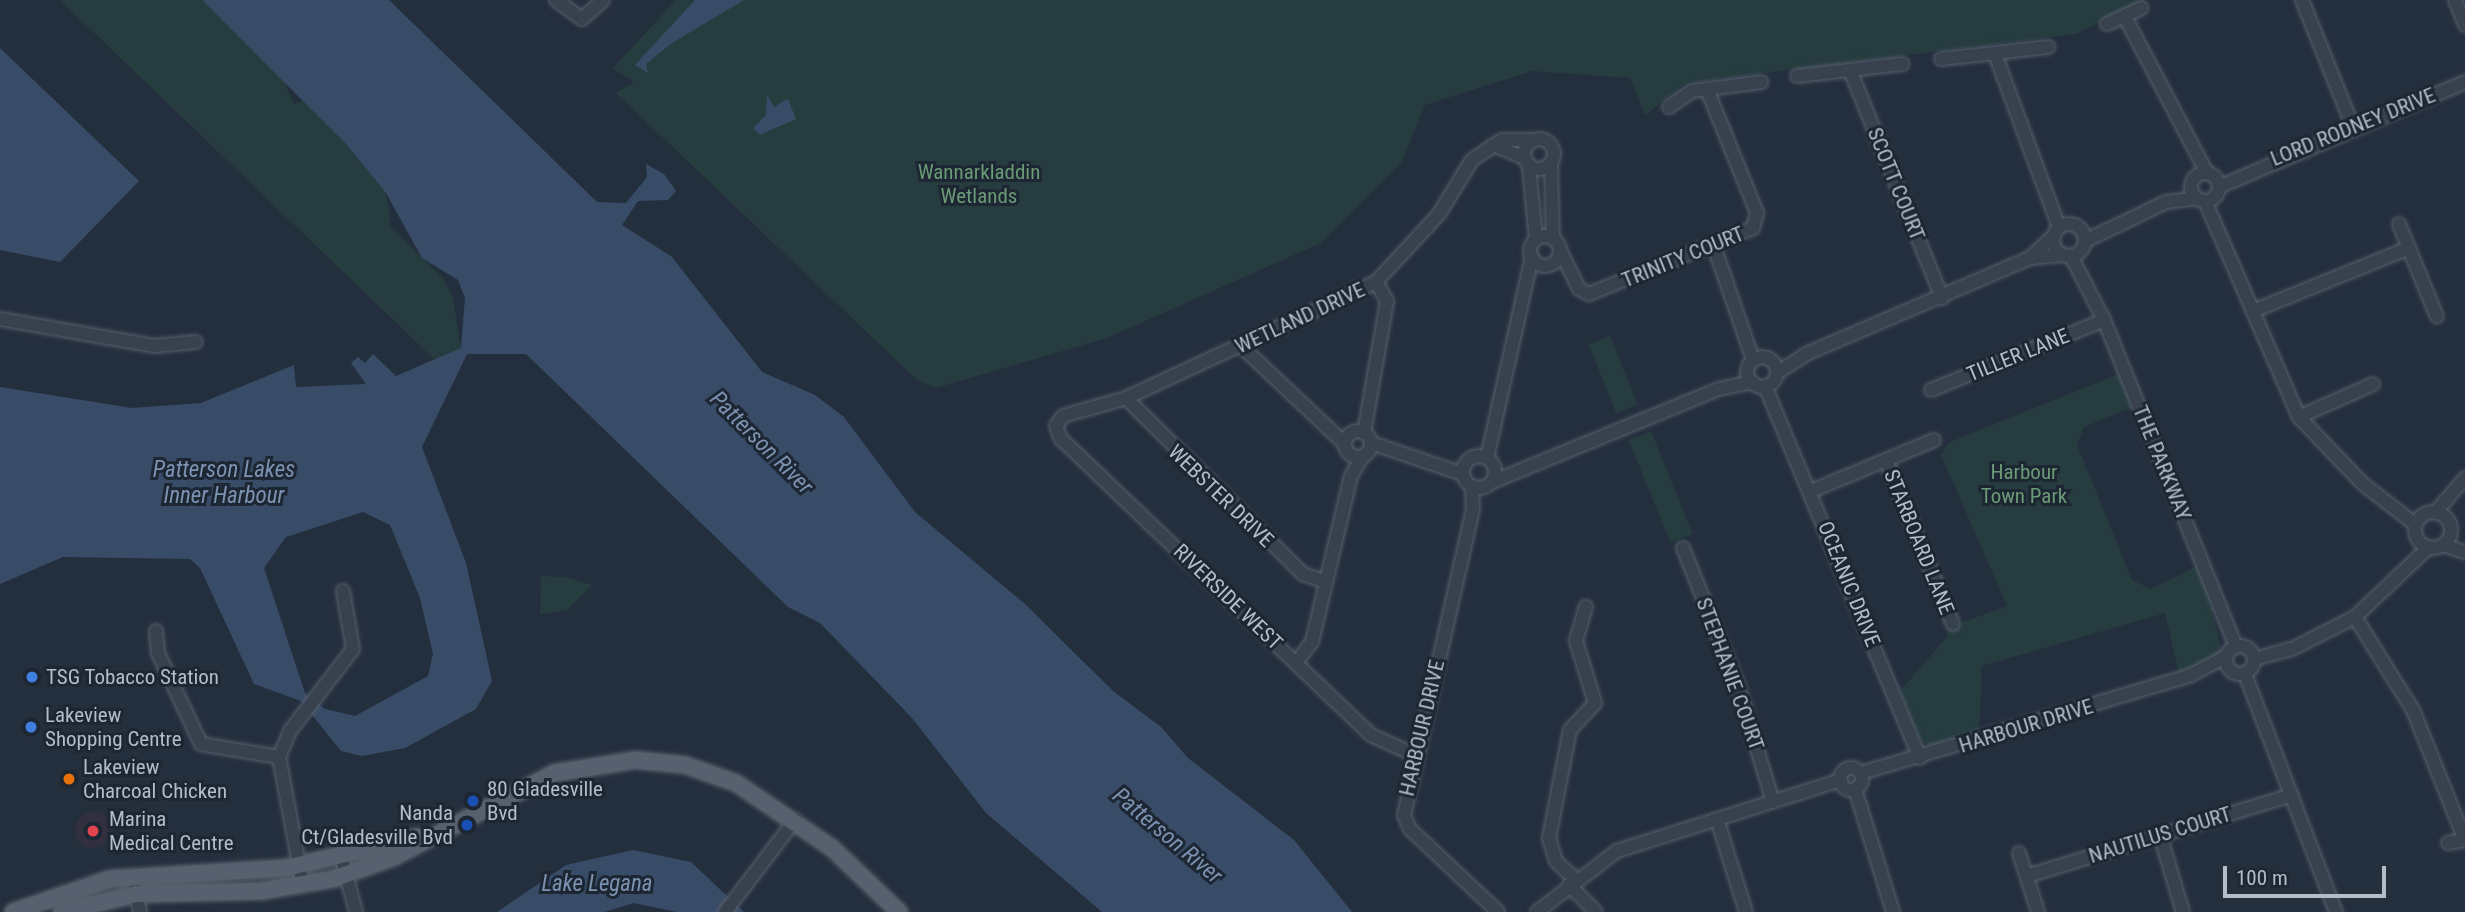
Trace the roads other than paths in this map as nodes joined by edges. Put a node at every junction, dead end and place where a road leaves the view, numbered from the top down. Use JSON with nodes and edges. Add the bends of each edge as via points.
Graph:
{"nodes":[{"id":1,"x":556,"y":0,"type":"edge"},
{"id":2,"x":603,"y":0,"type":"edge"},
{"id":3,"x":2302,"y":0,"type":"edge"},
{"id":4,"x":2455,"y":0,"type":"edge"},
{"id":5,"x":2142,"y":8,"type":"dead end"},
{"id":6,"x":2125,"y":17,"type":"junction"},
{"id":7,"x":2107,"y":24,"type":"dead end"},
{"id":8,"x":2465,"y":25,"type":"edge"},
{"id":9,"x":2048,"y":47,"type":"dead end"},
{"id":10,"x":1995,"y":54,"type":"junction"},
{"id":11,"x":1941,"y":59,"type":"dead end"},
{"id":12,"x":1902,"y":64,"type":"dead end"},
{"id":13,"x":1850,"y":70,"type":"junction"},
{"id":14,"x":1797,"y":76,"type":"dead end"},
{"id":15,"x":1761,"y":82,"type":"dead end"},
{"id":16,"x":2465,"y":82,"type":"edge"},
{"id":17,"x":1707,"y":89,"type":"junction"},
{"id":18,"x":1669,"y":107,"type":"dead end"},
{"id":19,"x":2353,"y":127,"type":"junction"},
{"id":20,"x":1534,"y":140,"type":"junction"},
{"id":21,"x":1493,"y":145,"type":"junction"},
{"id":22,"x":1527,"y":162,"type":"junction"},
{"id":23,"x":1551,"y":164,"type":"junction"},
{"id":24,"x":2206,"y":186,"type":"junction"},
{"id":25,"x":2108,"y":224,"type":"junction"},
{"id":26,"x":2399,"y":224,"type":"dead end"},
{"id":27,"x":2066,"y":229,"type":"junction"},
{"id":28,"x":1536,"y":239,"type":"junction"},
{"id":29,"x":1557,"y":244,"type":"junction"},
{"id":30,"x":1714,"y":246,"type":"junction"},
{"id":31,"x":2409,"y":248,"type":"junction"},
{"id":32,"x":2075,"y":250,"type":"junction"},
{"id":33,"x":1532,"y":257,"type":"junction"},
{"id":34,"x":2030,"y":258,"type":"junction"},
{"id":35,"x":1546,"y":266,"type":"junction"},
{"id":36,"x":1528,"y":277,"type":"junction"},
{"id":37,"x":1573,"y":279,"type":"junction"},
{"id":38,"x":1376,"y":282,"type":"junction"},
{"id":39,"x":1942,"y":298,"type":"junction"},
{"id":40,"x":2253,"y":311,"type":"junction"},
{"id":41,"x":2437,"y":317,"type":"dead end"},
{"id":42,"x":0,"y":319,"type":"edge"},
{"id":43,"x":2104,"y":320,"type":"junction"},
{"id":44,"x":196,"y":342,"type":"dead end"},
{"id":45,"x":1240,"y":345,"type":"junction"},
{"id":46,"x":1806,"y":354,"type":"junction"},
{"id":47,"x":1759,"y":361,"type":"junction"},
{"id":48,"x":1772,"y":380,"type":"junction"},
{"id":49,"x":1752,"y":382,"type":"junction"},
{"id":50,"x":2373,"y":384,"type":"dead end"},
{"id":51,"x":1719,"y":390,"type":"junction"},
{"id":52,"x":1931,"y":390,"type":"dead end"},
{"id":53,"x":1126,"y":398,"type":"junction"},
{"id":54,"x":2300,"y":417,"type":"junction"},
{"id":55,"x":1057,"y":423,"type":"joint"},
{"id":56,"x":1934,"y":440,"type":"dead end"},
{"id":57,"x":1358,"y":443,"type":"junction"},
{"id":58,"x":1482,"y":460,"type":"junction"},
{"id":59,"x":1886,"y":460,"type":"junction"},
{"id":60,"x":1448,"y":465,"type":"junction"},
{"id":61,"x":1516,"y":471,"type":"junction"},
{"id":62,"x":1463,"y":474,"type":"junction"},
{"id":63,"x":2465,"y":478,"type":"edge"},
{"id":64,"x":1483,"y":485,"type":"junction"},
{"id":65,"x":1811,"y":491,"type":"junction"},
{"id":66,"x":2456,"y":492,"type":"junction"},
{"id":67,"x":2393,"y":504,"type":"junction"},
{"id":68,"x":2430,"y":513,"type":"junction"},
{"id":69,"x":2416,"y":525,"type":"junction"},
{"id":70,"x":2449,"y":526,"type":"junction"},
{"id":71,"x":2423,"y":543,"type":"junction"},
{"id":72,"x":2443,"y":545,"type":"junction"},
{"id":73,"x":1683,"y":548,"type":"dead end"},
{"id":74,"x":2465,"y":550,"type":"edge"},
{"id":75,"x":1326,"y":582,"type":"junction"},
{"id":76,"x":343,"y":591,"type":"dead end"},
{"id":77,"x":1586,"y":606,"type":"dead end"},
{"id":78,"x":2355,"y":617,"type":"junction"},
{"id":79,"x":1953,"y":624,"type":"dead end"},
{"id":80,"x":156,"y":631,"type":"dead end"},
{"id":81,"x":2236,"y":646,"type":"junction"},
{"id":82,"x":2226,"y":656,"type":"junction"},
{"id":83,"x":2254,"y":659,"type":"junction"},
{"id":84,"x":1296,"y":663,"type":"junction"},
{"id":85,"x":2240,"y":673,"type":"junction"},
{"id":86,"x":2191,"y":676,"type":"junction"},
{"id":87,"x":1415,"y":755,"type":"junction"},
{"id":88,"x":279,"y":757,"type":"junction"},
{"id":89,"x":1920,"y":758,"type":"junction"},
{"id":90,"x":1861,"y":774,"type":"junction"},
{"id":91,"x":1841,"y":780,"type":"junction"},
{"id":92,"x":1855,"y":789,"type":"junction"},
{"id":93,"x":2292,"y":795,"type":"junction"},
{"id":94,"x":1773,"y":802,"type":"junction"},
{"id":95,"x":1717,"y":819,"type":"junction"},
{"id":96,"x":795,"y":820,"type":"junction"},
{"id":97,"x":2160,"y":835,"type":"junction"},
{"id":98,"x":422,"y":838,"type":"junction"},
{"id":99,"x":2465,"y":840,"type":"edge"},
{"id":100,"x":2448,"y":843,"type":"dead end"},
{"id":101,"x":2019,"y":853,"type":"dead end"},
{"id":102,"x":342,"y":859,"type":"junction"},
{"id":103,"x":299,"y":866,"type":"junction"},
{"id":104,"x":347,"y":875,"type":"junction"},
{"id":105,"x":132,"y":876,"type":"junction"},
{"id":106,"x":2027,"y":876,"type":"junction"},
{"id":107,"x":1572,"y":882,"type":"junction"},
{"id":108,"x":303,"y":886,"type":"junction"},
{"id":109,"x":136,"y":894,"type":"junction"},
{"id":110,"x":728,"y":908,"type":"edge"},
{"id":111,"x":13,"y":912,"type":"edge"},
{"id":112,"x":62,"y":912,"type":"edge"},
{"id":113,"x":139,"y":912,"type":"edge"},
{"id":114,"x":356,"y":912,"type":"edge"},
{"id":115,"x":899,"y":912,"type":"edge"},
{"id":116,"x":1498,"y":912,"type":"edge"},
{"id":117,"x":1537,"y":912,"type":"edge"},
{"id":118,"x":1596,"y":912,"type":"edge"},
{"id":119,"x":1746,"y":912,"type":"edge"},
{"id":120,"x":1893,"y":912,"type":"edge"},
{"id":121,"x":2038,"y":912,"type":"edge"},
{"id":122,"x":2183,"y":912,"type":"edge"},
{"id":123,"x":2336,"y":912,"type":"edge"}],
"edges":[{"from":1,"to":2,"type":"street","via":[[582,19]]},
{"from":3,"to":19,"type":"street"},
{"from":4,"to":8,"type":"street"},
{"from":5,"to":6,"type":"street"},
{"from":6,"to":7,"type":"street"},
{"from":6,"to":24,"type":"street"},
{"from":9,"to":10,"type":"street"},
{"from":10,"to":11,"type":"street"},
{"from":10,"to":27,"type":"street","name":"THE PARKWAY"},
{"from":12,"to":13,"type":"street"},
{"from":13,"to":14,"type":"street"},
{"from":13,"to":39,"type":"street","name":"SCOTT COURT"},
{"from":15,"to":17,"type":"street"},
{"from":16,"to":19,"type":"street","name":"LORD RODNEY DRIVE"},
{"from":17,"to":18,"type":"street"},
{"from":17,"to":30,"type":"street","name":"TRINITY COURT","via":[[1758,215],[1753,228]]},
{"from":19,"to":24,"type":"street","name":"LORD RODNEY DRIVE"},
{"from":20,"to":21,"type":"street","name":"WETLAND DRIVE","via":[[1517,136]]},
{"from":20,"to":22,"type":"street"},
{"from":20,"to":23,"type":"street","via":[[1552,146]]},
{"from":21,"to":22,"type":"street"},
{"from":21,"to":38,"type":"street","name":"WETLAND DRIVE","via":[[1472,160],[1439,214]]},
{"from":22,"to":23,"type":"street"},
{"from":22,"to":28,"type":"street"},
{"from":23,"to":29,"type":"street"},
{"from":24,"to":25,"type":"street","name":"LORD RODNEY DRIVE"},
{"from":24,"to":40,"type":"street"},
{"from":25,"to":27,"type":"street"},
{"from":25,"to":32,"type":"street"},
{"from":26,"to":31,"type":"street"},
{"from":27,"to":32,"type":"street","name":"THE PARKWAY"},
{"from":27,"to":32,"type":"street","name":"THE PARKWAY"},
{"from":27,"to":34,"type":"street"},
{"from":28,"to":29,"type":"street"},
{"from":28,"to":33,"type":"street"},
{"from":29,"to":35,"type":"street"},
{"from":29,"to":37,"type":"street"},
{"from":30,"to":37,"type":"street","name":"TRINITY COURT","via":[[1589,294]]},
{"from":30,"to":47,"type":"street"},
{"from":31,"to":40,"type":"street"},
{"from":31,"to":41,"type":"street"},
{"from":32,"to":34,"type":"street"},
{"from":32,"to":43,"type":"street","name":"THE PARKWAY"},
{"from":33,"to":35,"type":"street"},
{"from":33,"to":36,"type":"street"},
{"from":34,"to":39,"type":"street"},
{"from":35,"to":36,"type":"street"},
{"from":35,"to":37,"type":"street"},
{"from":36,"to":58,"type":"street"},
{"from":38,"to":45,"type":"street","name":"WETLAND DRIVE"},
{"from":38,"to":57,"type":"street","via":[[1387,301]]},
{"from":39,"to":46,"type":"street"},
{"from":40,"to":54,"type":"street"},
{"from":42,"to":44,"type":"street","via":[[154,346]]},
{"from":43,"to":52,"type":"street","name":"TILLER LANE"},
{"from":43,"to":81,"type":"street","name":"THE PARKWAY"},
{"from":45,"to":53,"type":"street","name":"WETLAND DRIVE"},
{"from":45,"to":57,"type":"street","via":[[1324,426]]},
{"from":46,"to":47,"type":"street"},
{"from":46,"to":48,"type":"street"},
{"from":47,"to":48,"type":"street","name":"OCEANIC DRIVE"},
{"from":47,"to":49,"type":"street"},
{"from":47,"to":51,"type":"street"},
{"from":48,"to":49,"type":"street"},
{"from":48,"to":65,"type":"street","name":"OCEANIC DRIVE"},
{"from":49,"to":51,"type":"street"},
{"from":50,"to":54,"type":"street"},
{"from":51,"to":61,"type":"street"},
{"from":53,"to":55,"type":"street","name":"WETLAND DRIVE"},
{"from":53,"to":75,"type":"street","name":"WEBSTER DRIVE","via":[[1303,574]]},
{"from":54,"to":67,"type":"street","via":[[2362,483]]},
{"from":55,"to":84,"type":"street","name":"RIVERSIDE WEST","via":[[1061,439]]},
{"from":56,"to":59,"type":"street"},
{"from":57,"to":60,"type":"street"},
{"from":57,"to":75,"type":"street"},
{"from":58,"to":60,"type":"street"},
{"from":58,"to":61,"type":"street"},
{"from":58,"to":62,"type":"street"},
{"from":58,"to":64,"type":"street","name":"HARBOUR DRIVE"},
{"from":59,"to":65,"type":"street"},
{"from":59,"to":79,"type":"street","name":"STARBOARD LANE"},
{"from":60,"to":62,"type":"street"},
{"from":61,"to":64,"type":"street"},
{"from":62,"to":64,"type":"street"},
{"from":63,"to":66,"type":"street"},
{"from":64,"to":87,"type":"street","name":"HARBOUR DRIVE","via":[[1473,509]]},
{"from":65,"to":89,"type":"street","name":"OCEANIC DRIVE"},
{"from":66,"to":68,"type":"street"},
{"from":66,"to":70,"type":"street"},
{"from":67,"to":68,"type":"street"},
{"from":67,"to":69,"type":"street"},
{"from":68,"to":69,"type":"street"},
{"from":68,"to":70,"type":"street"},
{"from":69,"to":71,"type":"street"},
{"from":70,"to":72,"type":"street"},
{"from":70,"to":74,"type":"street"},
{"from":71,"to":72,"type":"street"},
{"from":71,"to":78,"type":"street","via":[[2406,567]]},
{"from":72,"to":74,"type":"street"},
{"from":73,"to":94,"type":"street","name":"STEPHANIE COURT","via":[[1737,682]]},
{"from":75,"to":84,"type":"street","via":[[1312,642]]},
{"from":76,"to":88,"type":"street","via":[[353,649]]},
{"from":77,"to":107,"type":"street","via":[[1576,641],[1595,703],[1570,730],[1549,838],[1556,861]]},
{"from":78,"to":83,"type":"street","via":[[2292,649]]},
{"from":78,"to":99,"type":"street","via":[[2413,710]]},
{"from":80,"to":88,"type":"street","via":[[158,653],[199,742],[214,751]]},
{"from":81,"to":82,"type":"street","name":"HARBOUR DRIVE"},
{"from":81,"to":83,"type":"street","via":[[2246,647]]},
{"from":82,"to":85,"type":"street"},
{"from":82,"to":86,"type":"street","name":"HARBOUR DRIVE"},
{"from":83,"to":85,"type":"street"},
{"from":84,"to":87,"type":"street","name":"RIVERSIDE WEST","via":[[1383,744]]},
{"from":85,"to":86,"type":"street","name":"HARBOUR DRIVE"},
{"from":85,"to":93,"type":"street"},
{"from":86,"to":89,"type":"street","name":"HARBOUR DRIVE"},
{"from":87,"to":116,"type":"street","name":"HARBOUR DRIVE","via":[[1406,823]]},
{"from":88,"to":103,"type":"street"},
{"from":89,"to":90,"type":"street","name":"HARBOUR DRIVE"},
{"from":90,"to":91,"type":"street","name":"HARBOUR DRIVE","via":[[1848,769]]},
{"from":90,"to":92,"type":"street"},
{"from":91,"to":92,"type":"street"},
{"from":91,"to":94,"type":"street"},
{"from":92,"to":120,"type":"street"},
{"from":93,"to":97,"type":"street","name":"NAUTILUS COURT"},
{"from":93,"to":123,"type":"street"},
{"from":94,"to":95,"type":"street"},
{"from":95,"to":107,"type":"street","via":[[1617,851]]},
{"from":95,"to":119,"type":"street"},
{"from":96,"to":98,"type":"main road","via":[[714,774],[635,760],[555,773]]},
{"from":96,"to":110,"type":"street"},
{"from":96,"to":115,"type":"main road"},
{"from":97,"to":106,"type":"street","name":"NAUTILUS COURT"},
{"from":97,"to":122,"type":"street"},
{"from":98,"to":102,"type":"main road"},
{"from":98,"to":104,"type":"main road"},
{"from":99,"to":100,"type":"street"},
{"from":101,"to":106,"type":"street"},
{"from":102,"to":103,"type":"main road"},
{"from":102,"to":104,"type":"street"},
{"from":103,"to":105,"type":"main road"},
{"from":103,"to":108,"type":"street"},
{"from":104,"to":108,"type":"main road"},
{"from":104,"to":114,"type":"street"},
{"from":105,"to":109,"type":"street"},
{"from":105,"to":111,"type":"main road","via":[[66,890]]},
{"from":106,"to":121,"type":"street"},
{"from":107,"to":117,"type":"street"},
{"from":107,"to":118,"type":"street"},
{"from":108,"to":109,"type":"main road"},
{"from":109,"to":112,"type":"main road"},
{"from":109,"to":113,"type":"street"}]}
